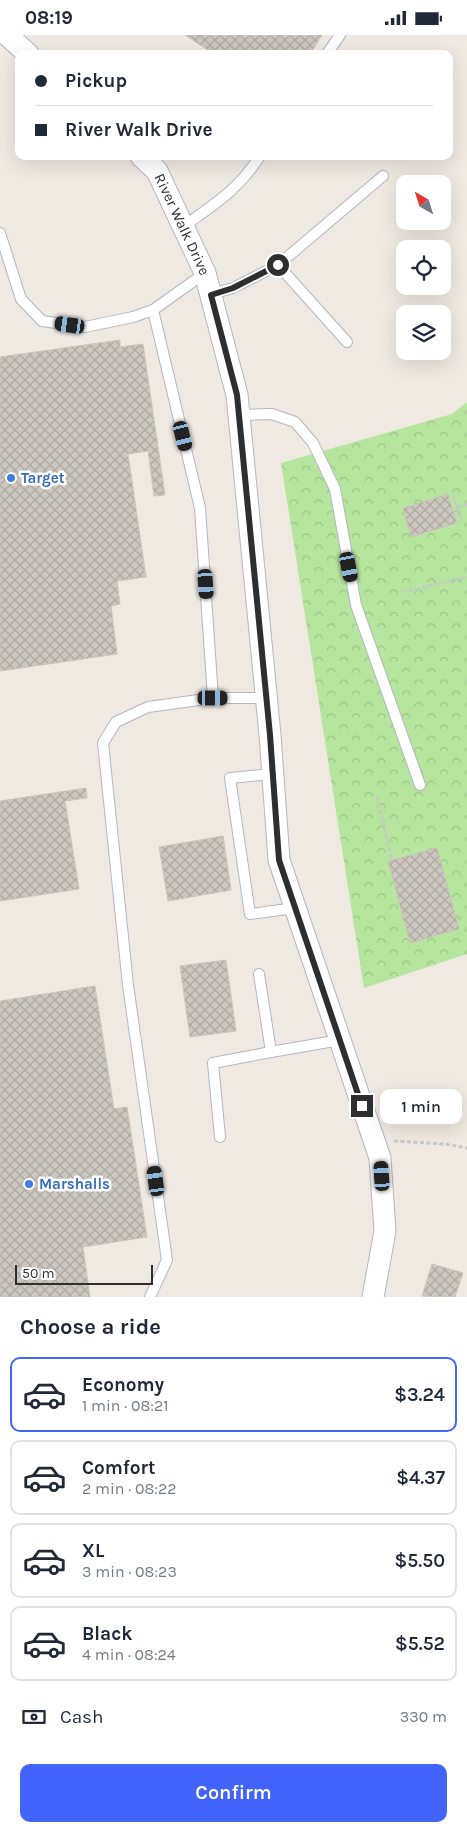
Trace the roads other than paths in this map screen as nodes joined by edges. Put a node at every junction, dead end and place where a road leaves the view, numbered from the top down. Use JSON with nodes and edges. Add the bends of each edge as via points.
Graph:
{"nodes":[{"id":1,"x":8,"y":35,"type":"edge"},
{"id":2,"x":340,"y":35,"type":"edge"},
{"id":3,"x":24,"y":50,"type":"edge"},
{"id":4,"x":330,"y":50,"type":"edge"},
{"id":5,"x":145,"y":160,"type":"edge"},
{"id":6,"x":257,"y":160,"type":"edge"},
{"id":7,"x":383,"y":176,"type":"dead end"},
{"id":8,"x":184,"y":225,"type":"junction"},
{"id":9,"x":0,"y":233,"type":"edge"},
{"id":10,"x":278,"y":265,"type":"junction"},
{"id":11,"x":205,"y":273,"type":"junction"},
{"id":12,"x":211,"y":295,"type":"junction"},
{"id":13,"x":152,"y":310,"type":"junction"},
{"id":14,"x":347,"y":342,"type":"dead end"},
{"id":15,"x":238,"y":415,"type":"junction"},
{"id":16,"x":213,"y":698,"type":"junction"},
{"id":17,"x":266,"y":698,"type":"junction"},
{"id":18,"x":272,"y":774,"type":"junction"},
{"id":19,"x":420,"y":785,"type":"dead end"},
{"id":20,"x":295,"y":909,"type":"junction"},
{"id":21,"x":260,"y":975,"type":"dead end"},
{"id":22,"x":340,"y":1040,"type":"junction"},
{"id":23,"x":271,"y":1052,"type":"junction"},
{"id":24,"x":220,"y":1137,"type":"dead end"},
{"id":25,"x":150,"y":1297,"type":"edge"},
{"id":26,"x":373,"y":1297,"type":"edge"}],
"edges":[{"from":1,"to":3,"type":"street"},
{"from":2,"to":4,"type":"lane"},
{"from":5,"to":8,"type":"street","name":"River Walk Drive","via":[[157,171]]},
{"from":6,"to":8,"type":"lane","via":[[246,178],[226,196]]},
{"from":7,"to":10,"type":"lane"},
{"from":8,"to":11,"type":"street","name":"River Walk Drive"},
{"from":9,"to":13,"type":"lane","via":[[22,299],[42,321],[85,327]]},
{"from":10,"to":12,"type":"lane","via":[[233,288]]},
{"from":10,"to":14,"type":"lane"},
{"from":11,"to":12,"type":"street","name":"River Walk Drive"},
{"from":11,"to":13,"type":"lane"},
{"from":12,"to":15,"type":"street","name":"River Walk Drive","via":[[237,395]]},
{"from":13,"to":16,"type":"lane","via":[[200,508]]},
{"from":15,"to":17,"type":"street","name":"River Walk Drive"},
{"from":15,"to":19,"type":"lane","via":[[272,414],[294,422],[313,443],[335,489],[356,605]]},
{"from":16,"to":17,"type":"lane"},
{"from":16,"to":25,"type":"lane","via":[[148,707],[116,722],[103,743],[128,985],[167,1260]]},
{"from":17,"to":18,"type":"street","name":"River Walk Drive"},
{"from":18,"to":20,"type":"street","name":"River Walk Drive","via":[[279,860]]},
{"from":18,"to":20,"type":"lane","via":[[230,778],[250,914]]},
{"from":20,"to":22,"type":"street","name":"River Walk Drive"},
{"from":21,"to":23,"type":"lane"},
{"from":22,"to":23,"type":"lane"},
{"from":22,"to":26,"type":"street","name":"River Walk Drive","via":[[380,1158],[385,1231]]},
{"from":23,"to":24,"type":"lane","via":[[213,1063]]}]}
